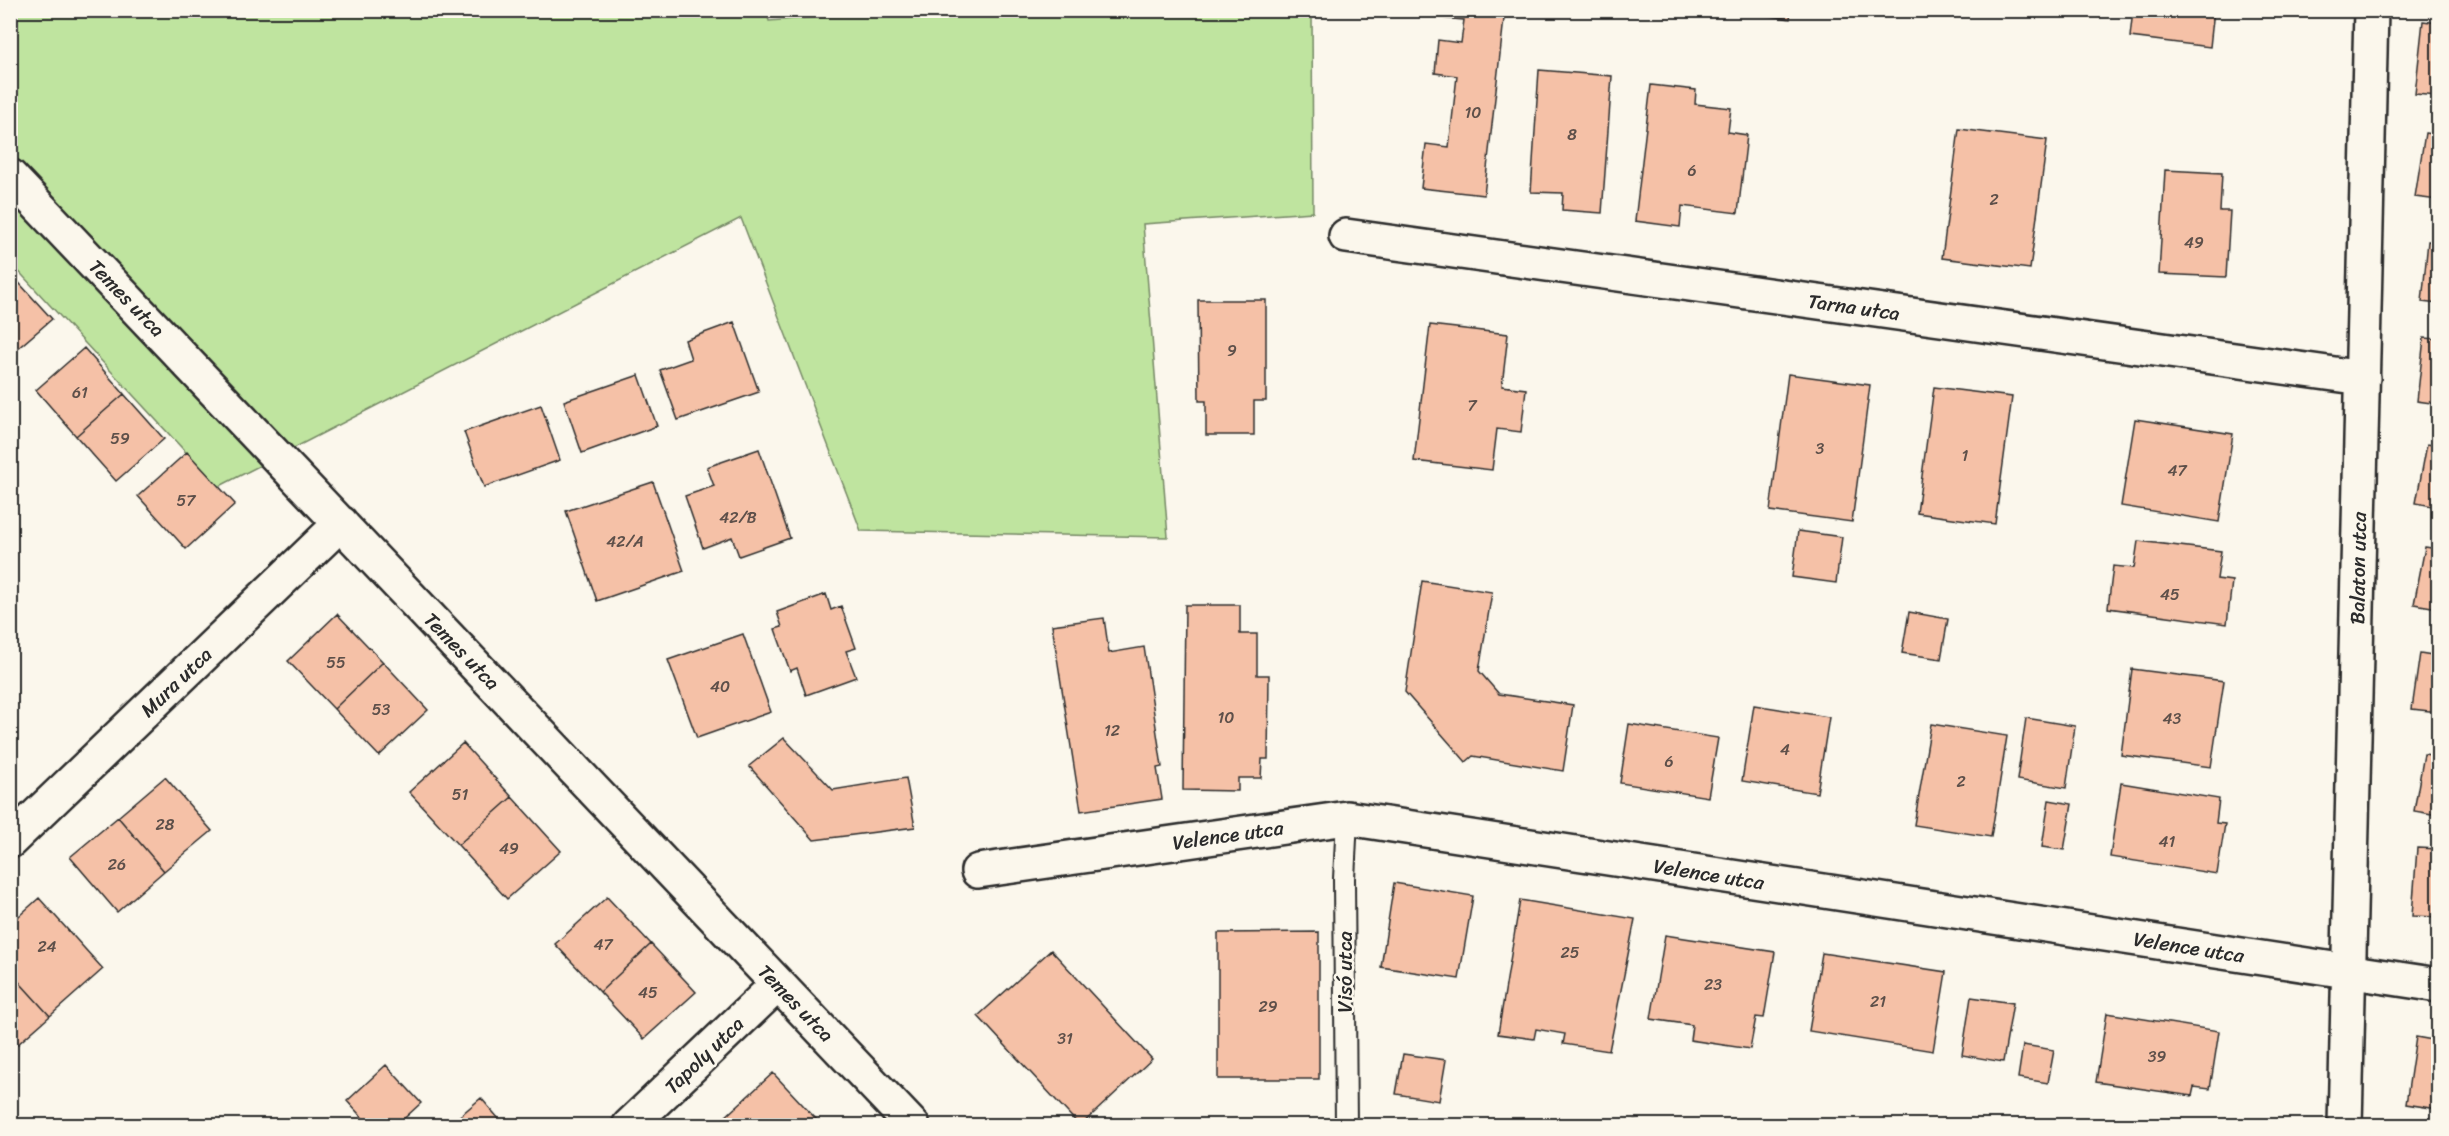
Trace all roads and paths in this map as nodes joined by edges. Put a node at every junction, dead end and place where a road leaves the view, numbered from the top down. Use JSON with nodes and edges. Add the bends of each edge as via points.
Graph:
{"nodes":[{"id":1,"x":2371,"y":10,"type":"edge"},
{"id":2,"x":10,"y":176,"type":"edge"},
{"id":3,"x":1346,"y":236,"type":"dead end"},
{"id":4,"x":2362,"y":378,"type":"junction"},
{"id":5,"x":341,"y":523,"type":"junction"},
{"id":6,"x":1347,"y":818,"type":"junction"},
{"id":7,"x":10,"y":841,"type":"edge"},
{"id":8,"x":978,"y":871,"type":"dead end"},
{"id":9,"x":2349,"y":972,"type":"junction"},
{"id":10,"x":778,"y":984,"type":"junction"},
{"id":11,"x":2439,"y":985,"type":"edge"},
{"id":12,"x":629,"y":1125,"type":"edge"},
{"id":13,"x":913,"y":1125,"type":"edge"},
{"id":14,"x":1346,"y":1125,"type":"edge"},
{"id":15,"x":2345,"y":1125,"type":"edge"}],
"edges":[{"from":1,"to":4,"type":"street","name":"Balaton utca"},
{"from":2,"to":5,"type":"street","name":"Temes utca"},
{"from":3,"to":4,"type":"street","name":"Tarna utca"},
{"from":4,"to":9,"type":"street","name":"Balaton utca"},
{"from":5,"to":7,"type":"street","name":"Mura utca"},
{"from":5,"to":10,"type":"street","name":"Temes utca"},
{"from":6,"to":8,"type":"street","name":"Velence utca"},
{"from":6,"to":9,"type":"street","name":"Velence utca"},
{"from":6,"to":14,"type":"lane","name":"Visó utca"},
{"from":9,"to":11,"type":"street","name":"Velence utca"},
{"from":9,"to":15,"type":"street","name":"Balaton utca"},
{"from":10,"to":12,"type":"street","name":"Tapoly utca"},
{"from":10,"to":13,"type":"street","name":"Temes utca"}]}
